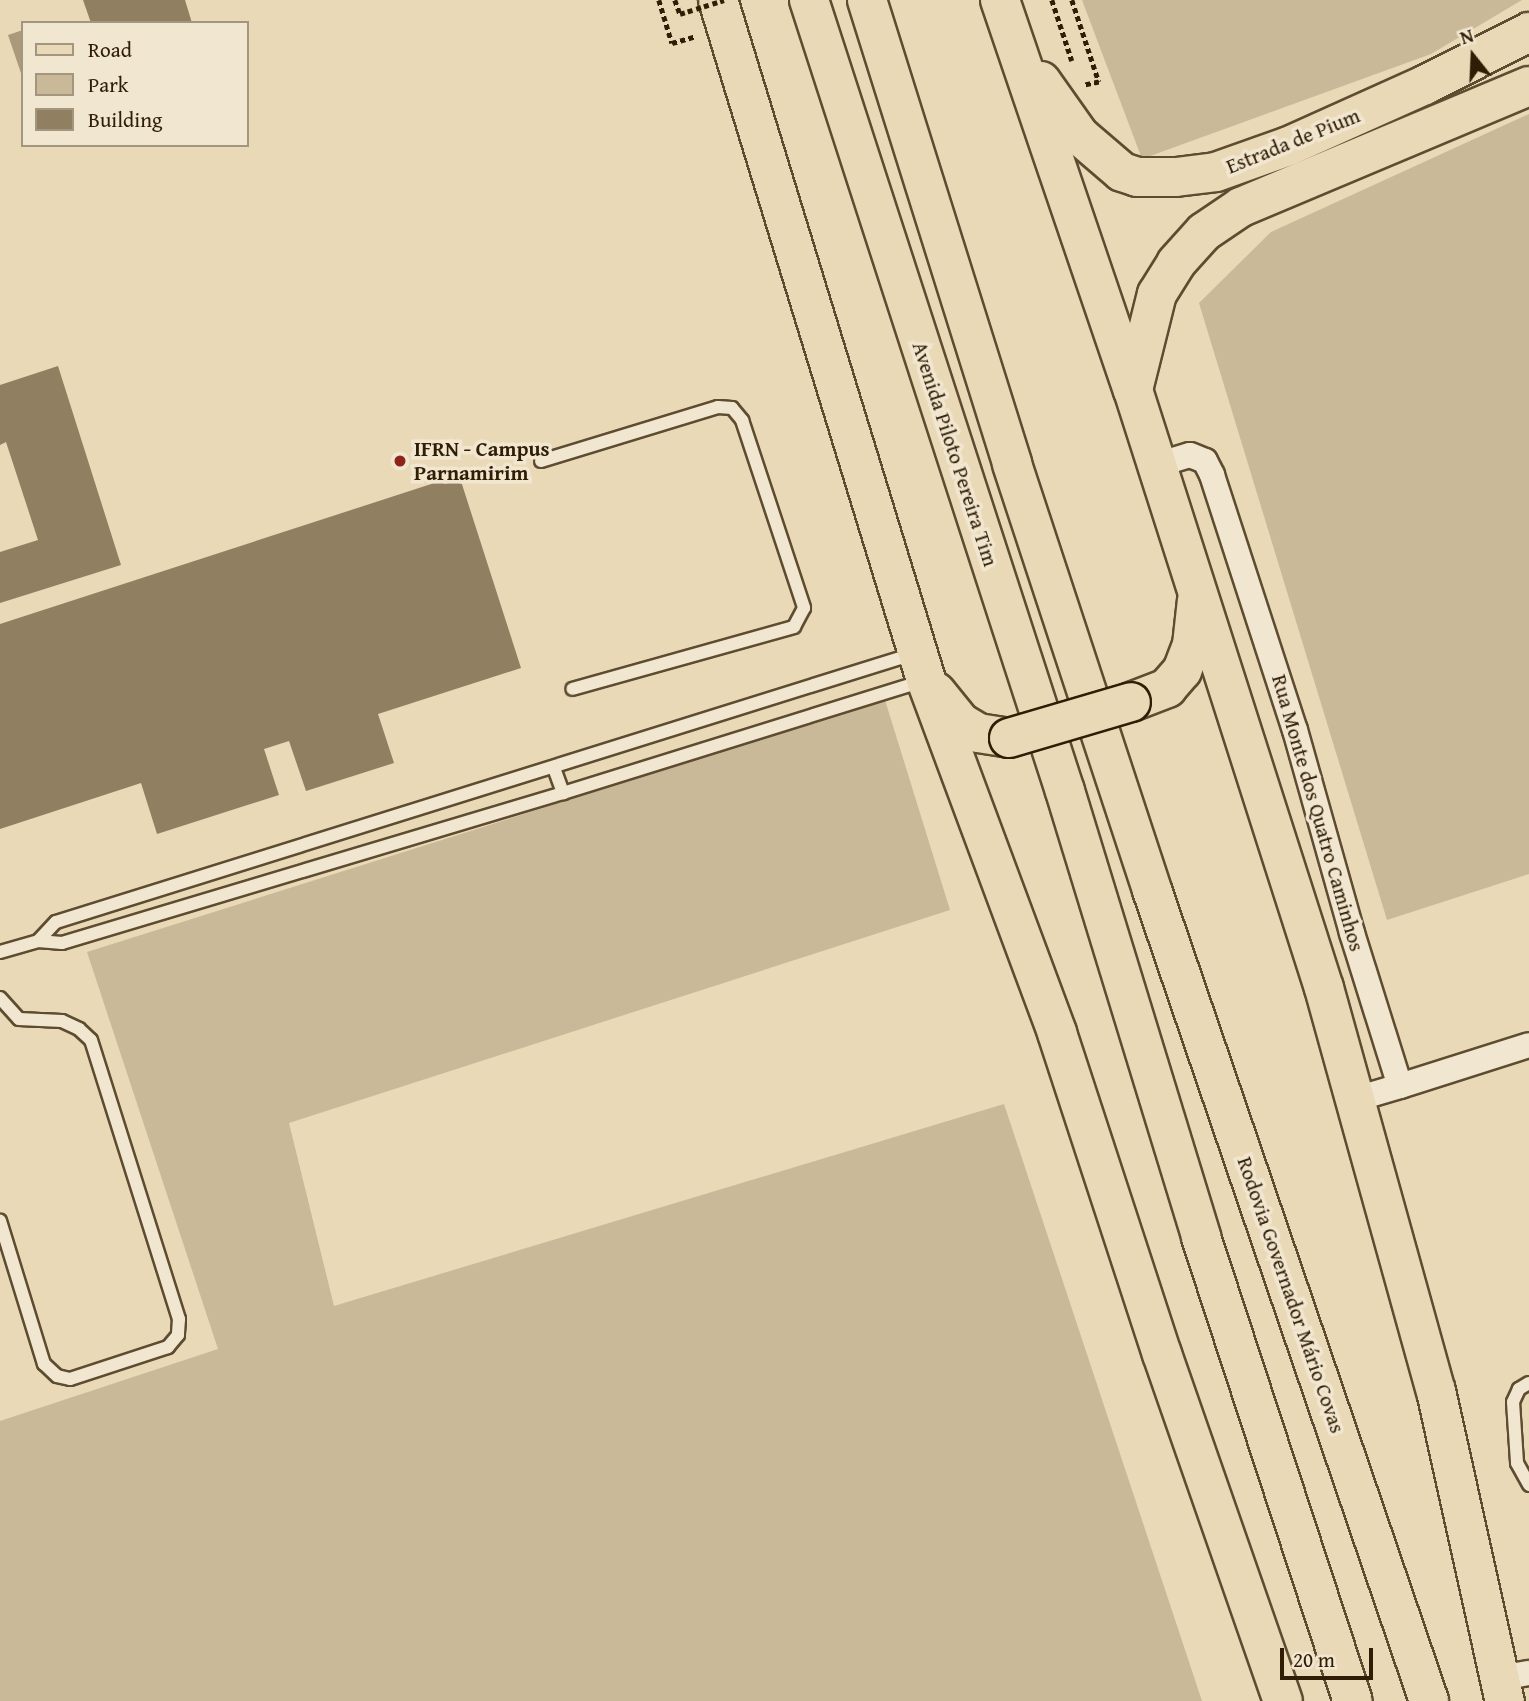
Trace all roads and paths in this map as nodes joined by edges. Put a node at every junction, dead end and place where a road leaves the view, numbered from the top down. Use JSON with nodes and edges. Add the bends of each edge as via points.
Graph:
{"nodes":[{"id":1,"x":659,"y":0,"type":"edge"},
{"id":2,"x":675,"y":0,"type":"edge"},
{"id":3,"x":809,"y":0,"type":"edge"},
{"id":4,"x":867,"y":0,"type":"edge"},
{"id":5,"x":1000,"y":0,"type":"edge"},
{"id":6,"x":1052,"y":0,"type":"edge"},
{"id":7,"x":1072,"y":0,"type":"edge"},
{"id":8,"x":723,"y":9,"type":"edge"},
{"id":9,"x":1529,"y":32,"type":"edge"},
{"id":10,"x":1016,"y":46,"type":"junction"},
{"id":11,"x":1077,"y":74,"type":"dead end"},
{"id":12,"x":1081,"y":86,"type":"dead end"},
{"id":13,"x":1529,"y":86,"type":"edge"},
{"id":14,"x":1133,"y":390,"type":"junction"},
{"id":15,"x":541,"y":461,"type":"dead end"},
{"id":16,"x":1157,"y":465,"type":"junction"},
{"id":17,"x":1198,"y":592,"type":"junction"},
{"id":18,"x":922,"y":666,"type":"junction"},
{"id":19,"x":572,"y":689,"type":"dead end"},
{"id":20,"x":554,"y":768,"type":"junction"},
{"id":21,"x":563,"y":793,"type":"junction"},
{"id":22,"x":38,"y":941,"type":"junction"},
{"id":23,"x":0,"y":951,"type":"edge"},
{"id":24,"x":0,"y":998,"type":"edge"},
{"id":25,"x":1529,"y":1045,"type":"edge"},
{"id":26,"x":1400,"y":1086,"type":"junction"},
{"id":27,"x":1356,"y":1099,"type":"junction"},
{"id":28,"x":0,"y":1221,"type":"edge"},
{"id":29,"x":1529,"y":1383,"type":"edge"},
{"id":30,"x":1529,"y":1485,"type":"edge"},
{"id":31,"x":1511,"y":1684,"type":"edge"},
{"id":32,"x":1283,"y":1701,"type":"edge"},
{"id":33,"x":1353,"y":1701,"type":"edge"},
{"id":34,"x":1429,"y":1701,"type":"edge"}],
"edges":[{"from":1,"to":8,"type":"path","via":[[672,43]]},
{"from":2,"to":8,"type":"path","bridge":true,"via":[[680,14]]},
{"from":3,"to":33,"type":"main road","name":"Avenida Piloto Pereira Tim"},
{"from":4,"to":34,"type":"main road","name":"Rodovia Governador Mário Covas","via":[[1152,890]]},
{"from":5,"to":10,"type":"main road"},
{"from":6,"to":11,"type":"path"},
{"from":7,"to":12,"type":"path","via":[[1098,82]]},
{"from":8,"to":18,"type":"main road"},
{"from":9,"to":10,"type":"main road","name":"Estrada de Pium","via":[[1289,146],[1216,173],[1157,178],[1122,172],[1100,156],[1080,136]]},
{"from":10,"to":14,"type":"main road"},
{"from":13,"to":14,"type":"main road","name":"Estrada de Pium","via":[[1241,207],[1204,232],[1176,263],[1157,294]]},
{"from":14,"to":16,"type":"main road"},
{"from":15,"to":19,"type":"lane","via":[[718,407],[732,408],[741,420],[804,608],[794,626]]},
{"from":16,"to":17,"type":"main road"},
{"from":16,"to":26,"type":"street","name":"Rua Monte dos Quatro Caminhos","via":[[1190,455],[1205,461],[1212,475],[1295,730],[1355,946]]},
{"from":17,"to":18,"type":"main road","bridge":true,"via":[[1192,645],[1182,671],[1167,688],[1009,738],[978,733],[960,722]]},
{"from":17,"to":27,"type":"main road"},
{"from":18,"to":20,"type":"lane"},
{"from":18,"to":21,"type":"lane"},
{"from":18,"to":32,"type":"main road","via":[[1057,1033]]},
{"from":20,"to":21,"type":"lane"},
{"from":20,"to":22,"type":"lane","via":[[56,922]]},
{"from":21,"to":22,"type":"lane","via":[[62,943]]},
{"from":22,"to":23,"type":"lane"},
{"from":24,"to":28,"type":"lane","via":[[19,1019],[62,1021],[91,1040],[179,1319],[178,1335],[168,1347],[70,1378],[57,1377],[44,1364]]},
{"from":25,"to":26,"type":"street"},
{"from":26,"to":27,"type":"street"},
{"from":27,"to":31,"type":"main road"},
{"from":29,"to":30,"type":"lane","via":[[1519,1389],[1513,1402],[1517,1463]]}]}
